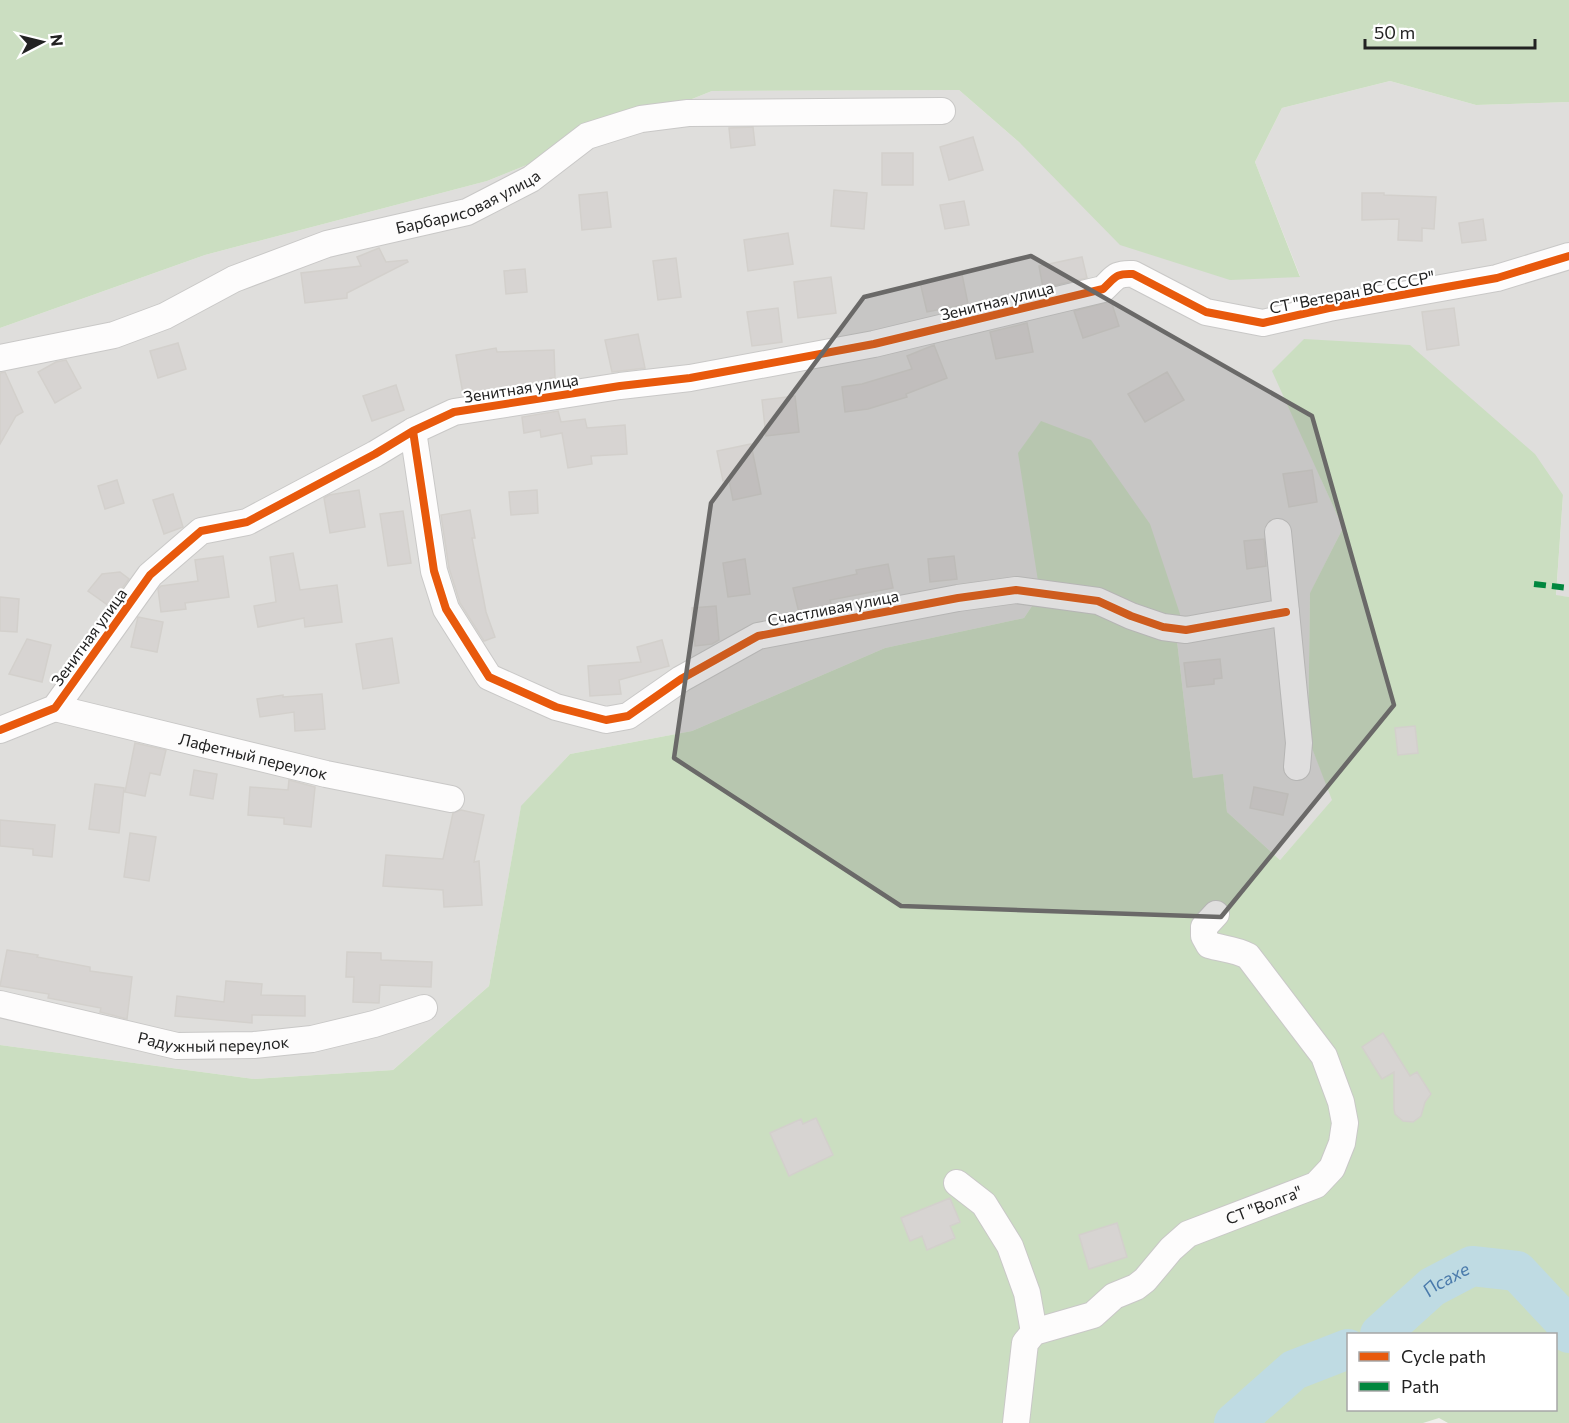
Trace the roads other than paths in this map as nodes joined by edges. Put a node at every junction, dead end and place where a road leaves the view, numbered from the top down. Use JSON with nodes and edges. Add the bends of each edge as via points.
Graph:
{"nodes":[{"id":1,"x":942,"y":111,"type":"dead end"},
{"id":2,"x":1569,"y":256,"type":"edge"},
{"id":3,"x":1112,"y":279,"type":"joint"},
{"id":4,"x":0,"y":358,"type":"edge"},
{"id":5,"x":413,"y":431,"type":"junction"},
{"id":6,"x":1278,"y":532,"type":"dead end"},
{"id":7,"x":1286,"y":612,"type":"junction"},
{"id":8,"x":55,"y":708,"type":"junction"},
{"id":9,"x":0,"y":730,"type":"edge"},
{"id":10,"x":1297,"y":767,"type":"dead end"},
{"id":11,"x":451,"y":799,"type":"dead end"},
{"id":12,"x":1216,"y":914,"type":"dead end"},
{"id":13,"x":0,"y":1004,"type":"edge"},
{"id":14,"x":424,"y":1008,"type":"dead end"},
{"id":15,"x":957,"y":1184,"type":"dead end"},
{"id":16,"x":1034,"y":1332,"type":"junction"},
{"id":17,"x":1016,"y":1423,"type":"edge"}],
"edges":[{"from":1,"to":4,"type":"street","name":"Барбарисовая улица","via":[[688,113],[641,119],[587,136],[531,179],[467,212],[327,244],[234,279],[165,316],[114,334]]},
{"from":2,"to":3,"type":"street","name":"СТ \"Ветеран ВС СССР\"","via":[[1497,278],[1263,323],[1206,312],[1133,274],[1123,273]]},
{"from":3,"to":5,"type":"street","name":"Зенитная улица","via":[[1103,289],[874,344],[690,378],[454,412]]},
{"from":5,"to":7,"type":"street","name":"Счастливая улица","via":[[434,571],[446,609],[489,677],[556,707],[606,720],[628,716],[681,679],[758,636],[957,598],[1016,590],[1098,601],[1163,627],[1186,630]]},
{"from":5,"to":8,"type":"street","name":"Зенитная улица","via":[[247,522],[201,531],[150,575]]},
{"from":6,"to":7,"type":"street"},
{"from":7,"to":10,"type":"street","via":[[1299,743]]},
{"from":8,"to":9,"type":"street","name":"Зенитная улица"},
{"from":8,"to":11,"type":"street","name":"Лафетный переулок","via":[[326,774]]},
{"from":12,"to":16,"type":"street","name":"СТ \"Волга\"","via":[[1204,927],[1209,945],[1235,949],[1248,956],[1324,1056],[1345,1124],[1332,1168],[1316,1185],[1188,1234],[1145,1280],[1114,1296],[1093,1314]]},
{"from":13,"to":14,"type":"street","name":"Радужный переулок","via":[[177,1046],[312,1040]]},
{"from":15,"to":16,"type":"street","via":[[984,1204],[1010,1246],[1027,1293]]},
{"from":16,"to":17,"type":"street","via":[[1025,1343]]}]}
